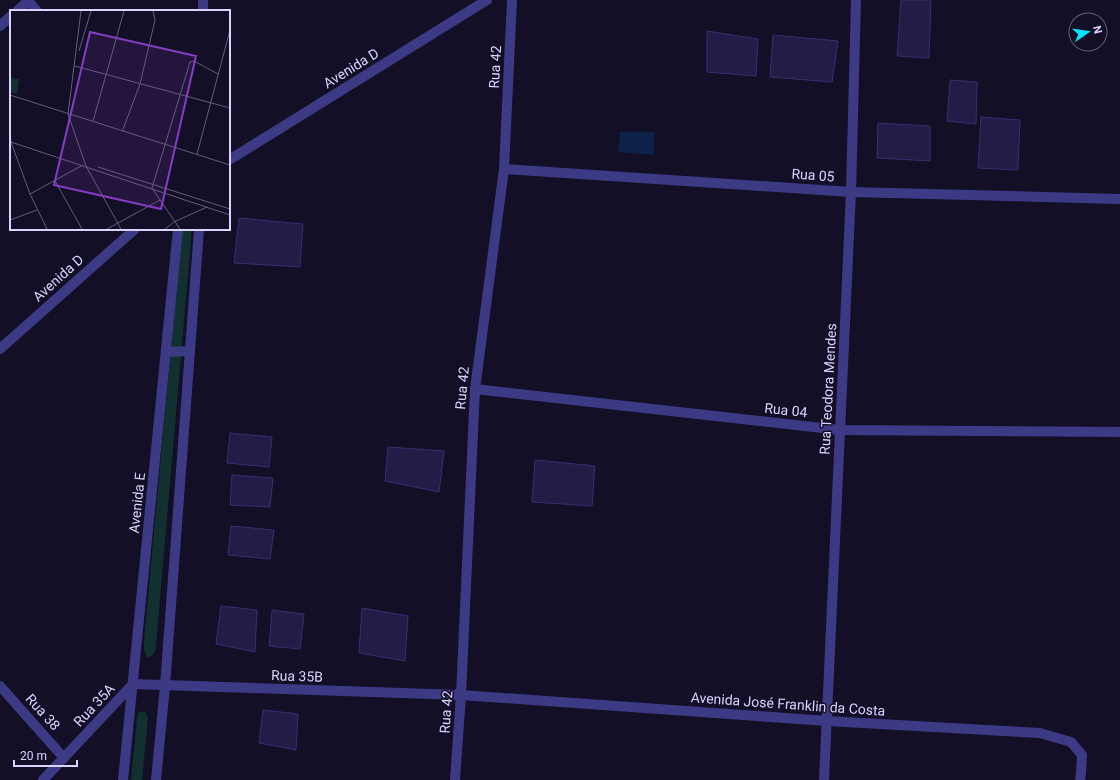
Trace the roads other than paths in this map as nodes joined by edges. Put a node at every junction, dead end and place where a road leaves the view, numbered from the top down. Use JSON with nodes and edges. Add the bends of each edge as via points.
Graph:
{"nodes":[{"id":1,"x":27,"y":0,"type":"edge"},
{"id":2,"x":487,"y":0,"type":"edge"},
{"id":3,"x":512,"y":0,"type":"edge"},
{"id":4,"x":856,"y":0,"type":"edge"},
{"id":5,"x":18,"y":10,"type":"edge"},
{"id":6,"x":36,"y":10,"type":"edge"},
{"id":7,"x":10,"y":17,"type":"edge"},
{"id":8,"x":0,"y":26,"type":"edge"},
{"id":9,"x":230,"y":159,"type":"edge"},
{"id":10,"x":504,"y":168,"type":"junction"},
{"id":11,"x":851,"y":192,"type":"junction"},
{"id":12,"x":1120,"y":199,"type":"edge"},
{"id":13,"x":134,"y":230,"type":"edge"},
{"id":14,"x":178,"y":230,"type":"edge"},
{"id":15,"x":199,"y":230,"type":"edge"},
{"id":16,"x":0,"y":349,"type":"edge"},
{"id":17,"x":190,"y":351,"type":"junction"},
{"id":18,"x":166,"y":352,"type":"junction"},
{"id":19,"x":475,"y":389,"type":"junction"},
{"id":20,"x":840,"y":430,"type":"junction"},
{"id":21,"x":1120,"y":432,"type":"edge"},
{"id":22,"x":132,"y":684,"type":"junction"},
{"id":23,"x":0,"y":686,"type":"edge"},
{"id":24,"x":164,"y":686,"type":"junction"},
{"id":25,"x":461,"y":695,"type":"junction"},
{"id":26,"x":827,"y":721,"type":"junction"},
{"id":27,"x":64,"y":758,"type":"junction"},
{"id":28,"x":42,"y":780,"type":"edge"},
{"id":29,"x":123,"y":780,"type":"edge"},
{"id":30,"x":156,"y":780,"type":"edge"},
{"id":31,"x":455,"y":780,"type":"edge"},
{"id":32,"x":824,"y":780,"type":"edge"},
{"id":33,"x":1080,"y":780,"type":"edge"}],
"edges":[{"from":1,"to":5,"type":"street"},
{"from":1,"to":6,"type":"street"},
{"from":2,"to":9,"type":"street","name":"Avenida D"},
{"from":3,"to":10,"type":"street","name":"Rua 42"},
{"from":4,"to":11,"type":"street","name":"Rua Teodora Mendes"},
{"from":7,"to":8,"type":"street"},
{"from":10,"to":11,"type":"street","name":"Rua 05"},
{"from":10,"to":19,"type":"street","name":"Rua 42"},
{"from":11,"to":12,"type":"street","name":"Rua 05"},
{"from":11,"to":20,"type":"street","name":"Rua Teodora Mendes"},
{"from":13,"to":16,"type":"street","name":"Avenida D"},
{"from":14,"to":18,"type":"street","name":"Avenida E"},
{"from":15,"to":17,"type":"street"},
{"from":17,"to":18,"type":"street"},
{"from":17,"to":24,"type":"street"},
{"from":18,"to":22,"type":"street","name":"Avenida E"},
{"from":19,"to":20,"type":"street","name":"Rua 04"},
{"from":19,"to":25,"type":"street","name":"Rua 42"},
{"from":20,"to":21,"type":"street","name":"Rua 04"},
{"from":20,"to":26,"type":"street","name":"Rua Teodora Mendes"},
{"from":22,"to":24,"type":"street","name":"Rua 35B"},
{"from":22,"to":27,"type":"street","name":"Rua 35A"},
{"from":22,"to":29,"type":"street","name":"Avenida E"},
{"from":23,"to":27,"type":"street","name":"Rua 38"},
{"from":24,"to":25,"type":"street","name":"Rua 35B"},
{"from":24,"to":30,"type":"street"},
{"from":25,"to":26,"type":"street","name":"Avenida José Franklin da Costa"},
{"from":25,"to":31,"type":"street","name":"Rua 42"},
{"from":26,"to":32,"type":"street","name":"Rua Teodora Mendes"},
{"from":26,"to":33,"type":"street","name":"Avenida José Franklin da Costa","via":[[1040,733],[1071,742],[1082,755]]},
{"from":27,"to":28,"type":"street","name":"Rua 35A"}]}
